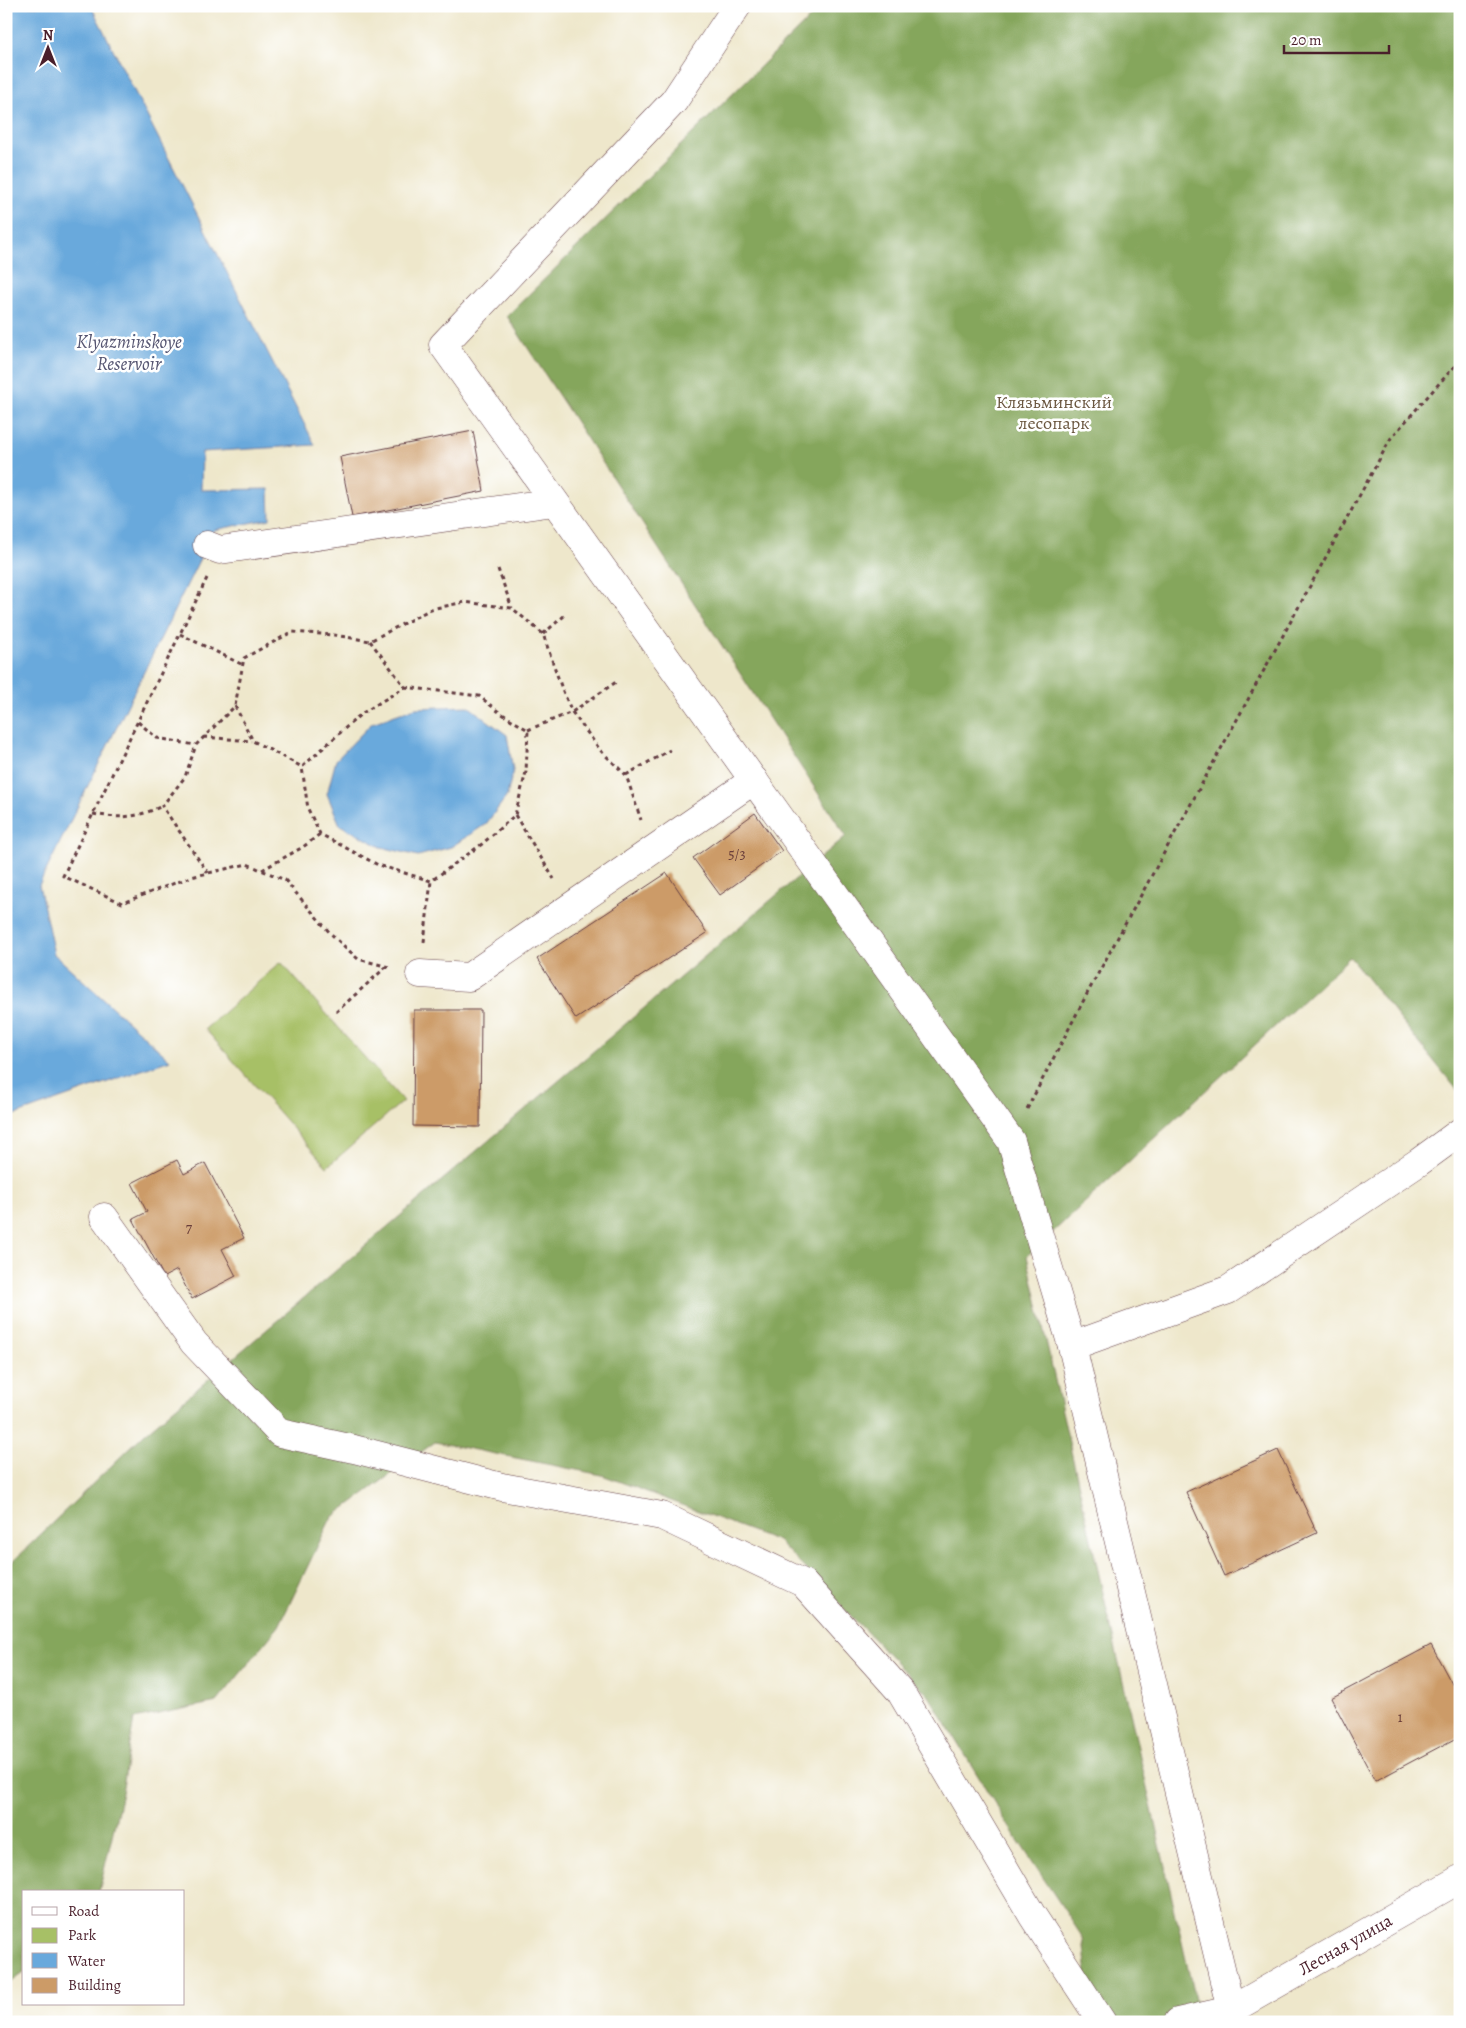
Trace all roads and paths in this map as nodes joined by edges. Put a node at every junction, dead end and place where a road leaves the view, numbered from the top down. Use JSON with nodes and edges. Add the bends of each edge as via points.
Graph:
{"nodes":[{"id":1,"x":737,"y":6,"type":"edge"},
{"id":2,"x":1460,"y":360,"type":"edge"},
{"id":3,"x":554,"y":502,"type":"junction"},
{"id":4,"x":214,"y":547,"type":"joint"},
{"id":5,"x":498,"y":569,"type":"dead end"},
{"id":6,"x":512,"y":608,"type":"junction"},
{"id":7,"x":564,"y":616,"type":"dead end"},
{"id":8,"x":180,"y":634,"type":"junction"},
{"id":9,"x":543,"y":634,"type":"junction"},
{"id":10,"x":370,"y":641,"type":"junction"},
{"id":11,"x":243,"y":664,"type":"junction"},
{"id":12,"x":616,"y":682,"type":"dead end"},
{"id":13,"x":405,"y":687,"type":"junction"},
{"id":14,"x":235,"y":706,"type":"junction"},
{"id":15,"x":572,"y":712,"type":"junction"},
{"id":16,"x":138,"y":722,"type":"junction"},
{"id":17,"x":528,"y":730,"type":"junction"},
{"id":18,"x":204,"y":737,"type":"junction"},
{"id":19,"x":253,"y":741,"type":"junction"},
{"id":20,"x":196,"y":745,"type":"junction"},
{"id":21,"x":670,"y":750,"type":"dead end"},
{"id":22,"x":302,"y":768,"type":"junction"},
{"id":23,"x":626,"y":775,"type":"junction"},
{"id":24,"x":754,"y":780,"type":"junction"},
{"id":25,"x":162,"y":806,"type":"junction"},
{"id":26,"x":93,"y":814,"type":"junction"},
{"id":27,"x":515,"y":815,"type":"junction"},
{"id":28,"x":320,"y":834,"type":"junction"},
{"id":29,"x":643,"y":857,"type":"junction"},
{"id":30,"x":261,"y":870,"type":"junction"},
{"id":31,"x":208,"y":873,"type":"junction"},
{"id":32,"x":431,"y":881,"type":"junction"},
{"id":33,"x":571,"y":906,"type":"junction"},
{"id":34,"x":387,"y":966,"type":"junction"},
{"id":35,"x":420,"y":974,"type":"junction"},
{"id":36,"x":336,"y":1012,"type":"dead end"},
{"id":37,"x":1460,"y":1132,"type":"edge"},
{"id":38,"x":1011,"y":1141,"type":"junction"},
{"id":39,"x":104,"y":1217,"type":"dead end"},
{"id":40,"x":1072,"y":1346,"type":"junction"},
{"id":41,"x":1460,"y":1879,"type":"edge"},
{"id":42,"x":1237,"y":2016,"type":"edge"},
{"id":43,"x":1102,"y":2022,"type":"edge"},
{"id":44,"x":1178,"y":2022,"type":"edge"}],
"edges":[{"from":1,"to":3,"type":"lane","via":[[674,101],[443,345]]},
{"from":2,"to":38,"type":"path","via":[[1392,438],[1088,992]]},
{"from":3,"to":4,"type":"lane"},
{"from":3,"to":24,"type":"lane"},
{"from":4,"to":8,"type":"path"},
{"from":5,"to":6,"type":"path"},
{"from":6,"to":9,"type":"path"},
{"from":6,"to":10,"type":"path","via":[[466,602],[431,609]]},
{"from":7,"to":9,"type":"path"},
{"from":8,"to":11,"type":"path"},
{"from":8,"to":16,"type":"path"},
{"from":9,"to":15,"type":"path"},
{"from":10,"to":11,"type":"path","via":[[292,632],[244,658]]},
{"from":10,"to":13,"type":"path"},
{"from":11,"to":14,"type":"path"},
{"from":12,"to":15,"type":"path"},
{"from":13,"to":17,"type":"path","via":[[480,696]]},
{"from":13,"to":22,"type":"path","via":[[360,714]]},
{"from":14,"to":18,"type":"path"},
{"from":14,"to":19,"type":"path"},
{"from":15,"to":17,"type":"path"},
{"from":15,"to":23,"type":"path","via":[[601,751]]},
{"from":16,"to":20,"type":"path","via":[[157,738]]},
{"from":16,"to":26,"type":"path"},
{"from":17,"to":27,"type":"path","via":[[526,772]]},
{"from":18,"to":19,"type":"path"},
{"from":18,"to":20,"type":"path"},
{"from":19,"to":22,"type":"path"},
{"from":20,"to":25,"type":"path","via":[[185,777]]},
{"from":21,"to":23,"type":"path"},
{"from":22,"to":28,"type":"path","via":[[308,809]]},
{"from":23,"to":29,"type":"path","via":[[641,820]]},
{"from":24,"to":29,"type":"lane"},
{"from":24,"to":38,"type":"lane"},
{"from":25,"to":26,"type":"path","via":[[119,819]]},
{"from":25,"to":31,"type":"path"},
{"from":26,"to":31,"type":"path","via":[[63,876],[122,904]]},
{"from":27,"to":32,"type":"path"},
{"from":27,"to":33,"type":"path"},
{"from":28,"to":30,"type":"path"},
{"from":28,"to":32,"type":"path","via":[[378,865]]},
{"from":29,"to":33,"type":"lane"},
{"from":30,"to":31,"type":"path","via":[[247,864]]},
{"from":30,"to":34,"type":"path","via":[[284,880],[330,933],[358,959]]},
{"from":32,"to":35,"type":"path"},
{"from":33,"to":35,"type":"lane","via":[[469,977]]},
{"from":34,"to":35,"type":"path"},
{"from":34,"to":36,"type":"path"},
{"from":37,"to":40,"type":"lane","via":[[1228,1290]]},
{"from":38,"to":40,"type":"lane"},
{"from":39,"to":43,"type":"lane","via":[[194,1343],[280,1433],[502,1487],[662,1516],[804,1582],[900,1691],[1032,1915]]},
{"from":40,"to":42,"type":"lane"},
{"from":41,"to":42,"type":"lane","name":"Лесная улица"},
{"from":42,"to":44,"type":"lane","name":"Лесная улица"}]}
